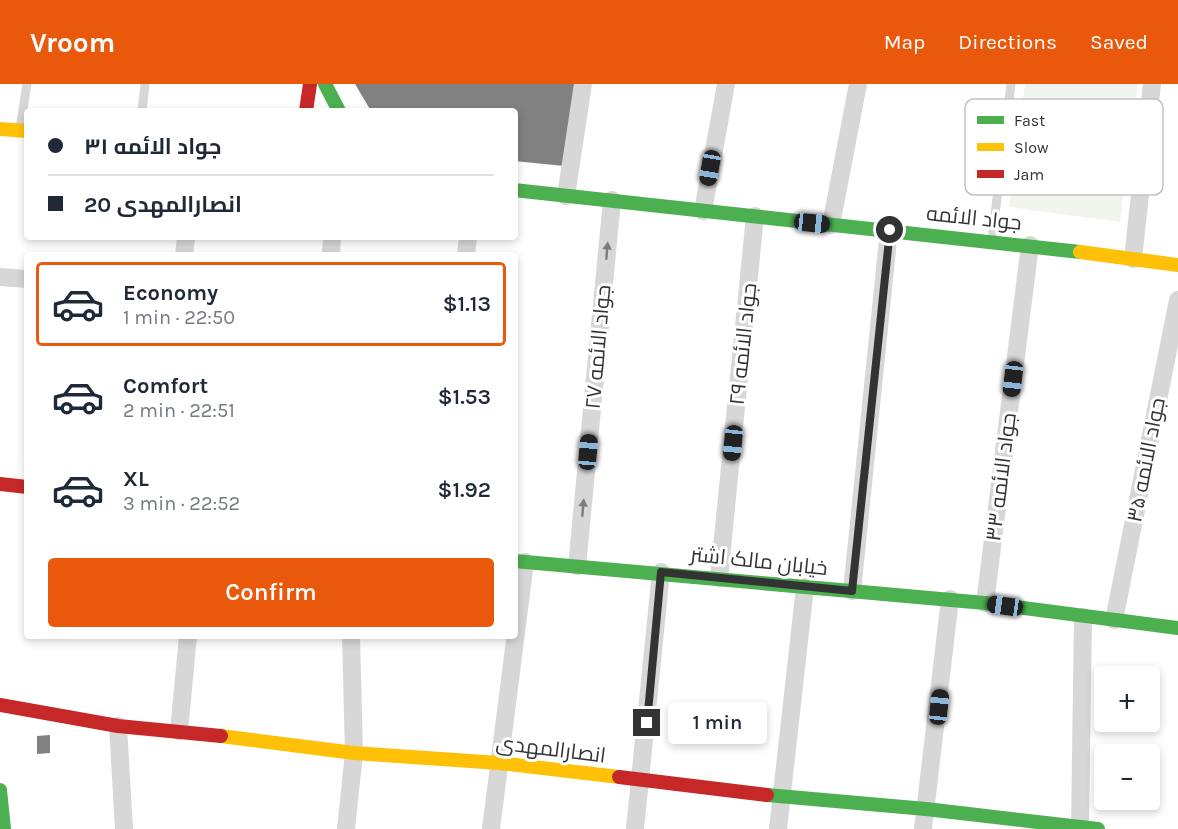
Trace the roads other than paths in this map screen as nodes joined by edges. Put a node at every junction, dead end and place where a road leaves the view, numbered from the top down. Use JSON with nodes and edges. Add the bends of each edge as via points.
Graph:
{"nodes":[{"id":1,"x":27,"y":84,"type":"edge"},
{"id":2,"x":145,"y":84,"type":"edge"},
{"id":3,"x":310,"y":84,"type":"edge"},
{"id":4,"x":325,"y":84,"type":"edge"},
{"id":5,"x":583,"y":84,"type":"edge"},
{"id":6,"x":726,"y":84,"type":"edge"},
{"id":7,"x":858,"y":84,"type":"edge"},
{"id":8,"x":1011,"y":84,"type":"edge"},
{"id":9,"x":1152,"y":84,"type":"edge"},
{"id":10,"x":1009,"y":99,"type":"edge"},
{"id":11,"x":1150,"y":99,"type":"edge"},
{"id":12,"x":25,"y":108,"type":"edge"},
{"id":13,"x":142,"y":108,"type":"edge"},
{"id":14,"x":306,"y":108,"type":"edge"},
{"id":15,"x":337,"y":108,"type":"edge"},
{"id":16,"x":0,"y":129,"type":"edge"},
{"id":17,"x":23,"y":131,"type":"edge"},
{"id":18,"x":518,"y":190,"type":"edge"},
{"id":19,"x":997,"y":195,"type":"edge"},
{"id":20,"x":1140,"y":195,"type":"edge"},
{"id":21,"x":566,"y":196,"type":"junction"},
{"id":22,"x":612,"y":200,"type":"junction"},
{"id":23,"x":703,"y":211,"type":"junction"},
{"id":24,"x":755,"y":216,"type":"junction"},
{"id":25,"x":831,"y":225,"type":"junction"},
{"id":26,"x":890,"y":230,"type":"junction"},
{"id":27,"x":992,"y":239,"type":"junction"},
{"id":28,"x":1030,"y":245,"type":"junction"},
{"id":29,"x":1133,"y":259,"type":"junction"},
{"id":30,"x":1178,"y":265,"type":"edge"},
{"id":31,"x":0,"y":277,"type":"edge"},
{"id":32,"x":24,"y":279,"type":"edge"},
{"id":33,"x":1178,"y":300,"type":"edge"},
{"id":34,"x":0,"y":484,"type":"edge"},
{"id":35,"x":24,"y":487,"type":"edge"},
{"id":36,"x":520,"y":562,"type":"edge"},
{"id":37,"x":577,"y":566,"type":"junction"},
{"id":38,"x":661,"y":572,"type":"junction"},
{"id":39,"x":719,"y":578,"type":"junction"},
{"id":40,"x":805,"y":587,"type":"junction"},
{"id":41,"x":518,"y":588,"type":"edge"},
{"id":42,"x":852,"y":591,"type":"junction"},
{"id":43,"x":950,"y":599,"type":"junction"},
{"id":44,"x":985,"y":603,"type":"junction"},
{"id":45,"x":1083,"y":617,"type":"junction"},
{"id":46,"x":1114,"y":620,"type":"junction"},
{"id":47,"x":1178,"y":628,"type":"edge"},
{"id":48,"x":188,"y":639,"type":"edge"},
{"id":49,"x":514,"y":639,"type":"edge"},
{"id":50,"x":351,"y":640,"type":"edge"},
{"id":51,"x":0,"y":705,"type":"edge"},
{"id":52,"x":118,"y":726,"type":"junction"},
{"id":53,"x":179,"y":731,"type":"junction"},
{"id":54,"x":354,"y":753,"type":"junction"},
{"id":55,"x":499,"y":763,"type":"junction"},
{"id":56,"x":641,"y":781,"type":"junction"},
{"id":57,"x":0,"y":790,"type":"edge"},
{"id":58,"x":781,"y":797,"type":"junction"},
{"id":59,"x":926,"y":808,"type":"junction"},
{"id":60,"x":1089,"y":828,"type":"edge"},
{"id":61,"x":4,"y":829,"type":"edge"},
{"id":62,"x":124,"y":829,"type":"edge"},
{"id":63,"x":346,"y":829,"type":"edge"},
{"id":64,"x":491,"y":829,"type":"edge"},
{"id":65,"x":635,"y":829,"type":"edge"},
{"id":66,"x":778,"y":829,"type":"edge"},
{"id":67,"x":923,"y":829,"type":"edge"}],
"edges":[{"from":1,"to":12,"type":"lane"},
{"from":2,"to":13,"type":"lane"},
{"from":3,"to":14,"type":"street"},
{"from":4,"to":15,"type":"street"},
{"from":5,"to":21,"type":"street"},
{"from":6,"to":23,"type":"street"},
{"from":7,"to":25,"type":"street"},
{"from":8,"to":10,"type":"lane"},
{"from":9,"to":11,"type":"street"},
{"from":16,"to":17,"type":"street"},
{"from":18,"to":21,"type":"street","name":"جواد الائمه"},
{"from":19,"to":27,"type":"lane"},
{"from":20,"to":29,"type":"street"},
{"from":21,"to":22,"type":"street","name":"جواد الائمه"},
{"from":22,"to":23,"type":"street","name":"جواد الائمه"},
{"from":37,"to":22,"type":"street","name":"جواد الائمه ۲۷","one_way":true},
{"from":23,"to":24,"type":"street","name":"جواد الائمه"},
{"from":24,"to":25,"type":"street","name":"جواد الائمه"},
{"from":24,"to":39,"type":"street","name":"جواد الائمه ۲۹"},
{"from":25,"to":26,"type":"street","name":"جواد الائمه"},
{"from":26,"to":27,"type":"street","name":"جواد الائمه"},
{"from":26,"to":42,"type":"street"},
{"from":27,"to":28,"type":"street","name":"جواد الائمه"},
{"from":28,"to":29,"type":"street","name":"جواد الائمه"},
{"from":28,"to":44,"type":"street","name":"جواد الائمه ۳۳"},
{"from":29,"to":30,"type":"street","name":"جواد الائمه"},
{"from":31,"to":32,"type":"street"},
{"from":33,"to":46,"type":"street","name":"جواد الائمه ۳۵"},
{"from":34,"to":35,"type":"street"},
{"from":36,"to":37,"type":"street","name":"خیابان مالک اشتر"},
{"from":36,"to":41,"type":"street"},
{"from":37,"to":38,"type":"street","name":"خیابان مالک اشتر"},
{"from":38,"to":39,"type":"street","name":"خیابان مالک اشتر"},
{"from":38,"to":56,"type":"street"},
{"from":39,"to":40,"type":"street","name":"خیابان مالک اشتر"},
{"from":40,"to":42,"type":"street","name":"خیابان مالک اشتر"},
{"from":40,"to":58,"type":"street"},
{"from":42,"to":43,"type":"street","name":"خیابان مالک اشتر"},
{"from":43,"to":44,"type":"street","name":"خیابان مالک اشتر"},
{"from":43,"to":59,"type":"street"},
{"from":44,"to":45,"type":"street","name":"خیابان مالک اشتر"},
{"from":45,"to":46,"type":"street","name":"خیابان مالک اشتر"},
{"from":45,"to":60,"type":"street","via":[[1082,732]]},
{"from":46,"to":47,"type":"street","name":"خیابان مالک اشتر"},
{"from":48,"to":53,"type":"street"},
{"from":49,"to":55,"type":"street"},
{"from":50,"to":54,"type":"street"},
{"from":51,"to":52,"type":"street","name":"انصارالمهدی"},
{"from":52,"to":53,"type":"street","name":"انصارالمهدی"},
{"from":52,"to":62,"type":"street"},
{"from":53,"to":54,"type":"street","name":"انصارالمهدی"},
{"from":54,"to":55,"type":"street","name":"انصارالمهدی"},
{"from":54,"to":63,"type":"street"},
{"from":55,"to":56,"type":"street","name":"انصارالمهدی"},
{"from":55,"to":64,"type":"street"},
{"from":56,"to":58,"type":"street","name":"انصارالمهدی"},
{"from":56,"to":65,"type":"street"},
{"from":57,"to":61,"type":"street"},
{"from":58,"to":59,"type":"street","name":"انصارالمهدی"},
{"from":58,"to":66,"type":"street"},
{"from":59,"to":60,"type":"street","name":"انصارالمهدی"},
{"from":59,"to":67,"type":"street"}]}
